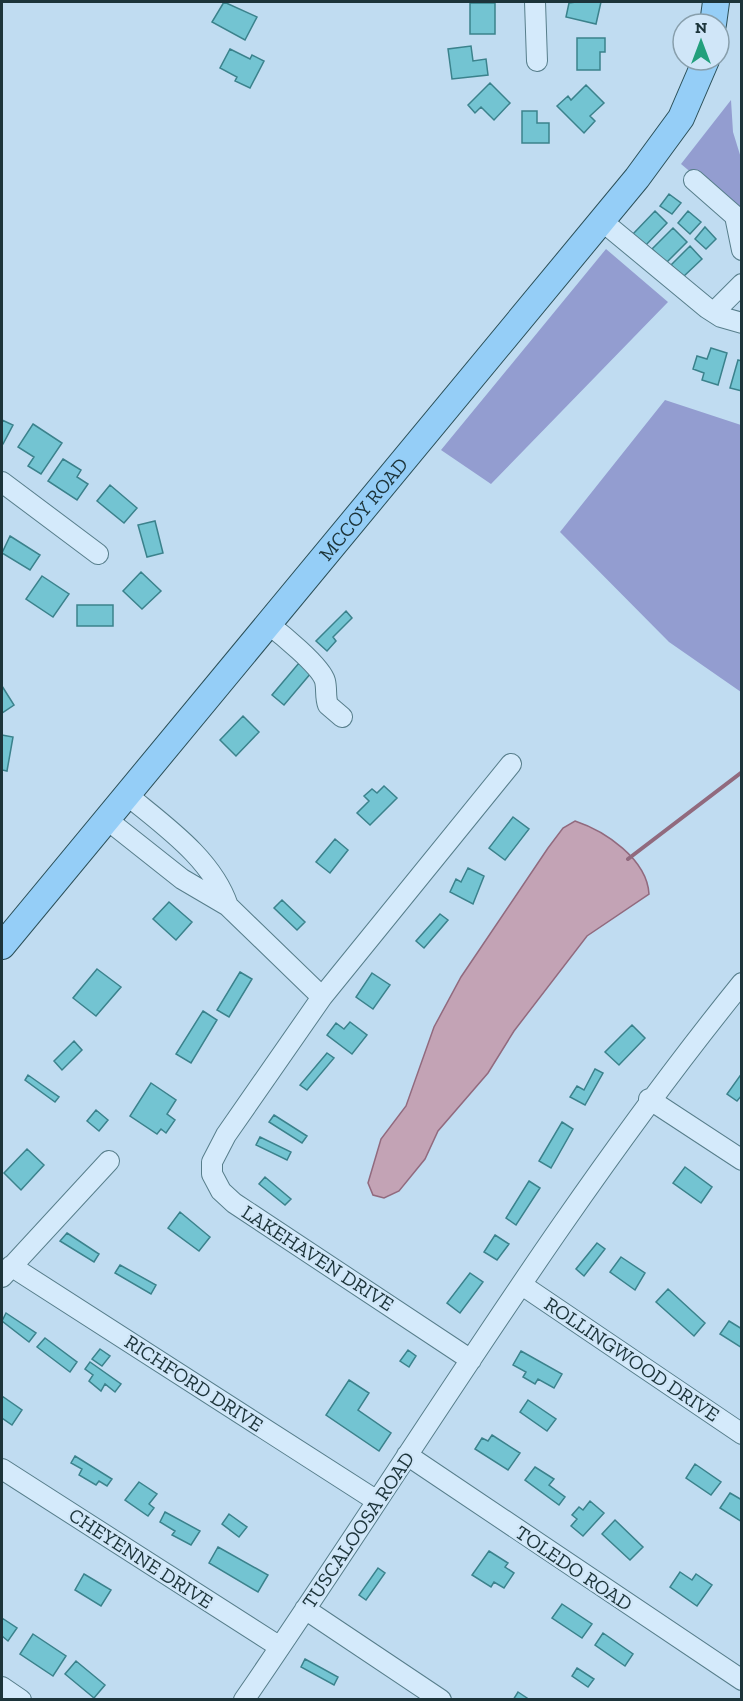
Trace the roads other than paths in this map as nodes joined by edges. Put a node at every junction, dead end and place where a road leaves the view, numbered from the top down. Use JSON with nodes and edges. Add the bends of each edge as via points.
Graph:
{"nodes":[{"id":1,"x":535,"y":2,"type":"edge"},
{"id":2,"x":537,"y":61,"type":"dead end"},
{"id":3,"x":701,"y":72,"type":"edge"},
{"id":4,"x":694,"y":180,"type":"dead end"},
{"id":5,"x":602,"y":221,"type":"junction"},
{"id":6,"x":741,"y":250,"type":"edge"},
{"id":7,"x":741,"y":284,"type":"edge"},
{"id":8,"x":714,"y":312,"type":"junction"},
{"id":9,"x":741,"y":323,"type":"edge"},
{"id":10,"x":2,"y":482,"type":"edge"},
{"id":11,"x":98,"y":554,"type":"dead end"},
{"id":12,"x":267,"y":622,"type":"junction"},
{"id":13,"x":342,"y":717,"type":"dead end"},
{"id":14,"x":512,"y":764,"type":"dead end"},
{"id":15,"x":126,"y":794,"type":"junction"},
{"id":16,"x":105,"y":818,"type":"junction"},
{"id":17,"x":228,"y":906,"type":"junction"},
{"id":18,"x":2,"y":946,"type":"edge"},
{"id":19,"x":741,"y":982,"type":"edge"},
{"id":20,"x":322,"y":997,"type":"junction"},
{"id":21,"x":649,"y":1099,"type":"junction"},
{"id":22,"x":741,"y":1160,"type":"edge"},
{"id":23,"x":109,"y":1161,"type":"dead end"},
{"id":24,"x":6,"y":1271,"type":"edge"},
{"id":25,"x":522,"y":1285,"type":"junction"},
{"id":26,"x":471,"y":1360,"type":"junction"},
{"id":27,"x":741,"y":1434,"type":"edge"},
{"id":28,"x":407,"y":1455,"type":"junction"},
{"id":29,"x":2,"y":1469,"type":"edge"},
{"id":30,"x":377,"y":1501,"type":"junction"},
{"id":31,"x":305,"y":1609,"type":"junction"},
{"id":32,"x":280,"y":1647,"type":"junction"},
{"id":33,"x":741,"y":1680,"type":"edge"},
{"id":34,"x":2,"y":1687,"type":"edge"},
{"id":35,"x":21,"y":1700,"type":"edge"},
{"id":36,"x":244,"y":1700,"type":"edge"},
{"id":37,"x":441,"y":1700,"type":"edge"}],
"edges":[{"from":1,"to":2,"type":"street"},
{"from":3,"to":5,"type":"main road","name":"MCCOY ROAD","via":[[681,118]]},
{"from":4,"to":6,"type":"street","via":[[735,216]]},
{"from":5,"to":8,"type":"street"},
{"from":5,"to":12,"type":"main road","name":"MCCOY ROAD"},
{"from":7,"to":8,"type":"street"},
{"from":8,"to":9,"type":"street"},
{"from":10,"to":11,"type":"street"},
{"from":12,"to":13,"type":"street","via":[[319,671],[325,681],[328,705]]},
{"from":12,"to":15,"type":"main road","name":"MCCOY ROAD"},
{"from":14,"to":20,"type":"street","name":"LAKEHAVEN DRIVE"},
{"from":15,"to":16,"type":"main road","name":"MCCOY ROAD"},
{"from":15,"to":17,"type":"street","via":[[196,856],[222,888]]},
{"from":16,"to":17,"type":"street","via":[[182,879]]},
{"from":16,"to":18,"type":"main road","name":"MCCOY ROAD"},
{"from":17,"to":20,"type":"street"},
{"from":19,"to":21,"type":"street"},
{"from":20,"to":26,"type":"street","name":"LAKEHAVEN DRIVE","via":[[217,1150],[212,1162],[214,1182],[234,1203]]},
{"from":21,"to":22,"type":"street"},
{"from":21,"to":25,"type":"street"},
{"from":23,"to":24,"type":"street"},
{"from":24,"to":30,"type":"street","name":"RICHFORD DRIVE"},
{"from":25,"to":26,"type":"street"},
{"from":25,"to":27,"type":"street","name":"ROLLINGWOOD DRIVE"},
{"from":26,"to":28,"type":"street","name":"TUSCALOOSA ROAD"},
{"from":28,"to":30,"type":"street","name":"TUSCALOOSA ROAD"},
{"from":28,"to":33,"type":"street","name":"TOLEDO ROAD"},
{"from":29,"to":32,"type":"street","name":"CHEYENNE DRIVE"},
{"from":30,"to":31,"type":"street","name":"TUSCALOOSA ROAD"},
{"from":31,"to":32,"type":"street","name":"TUSCALOOSA ROAD"},
{"from":31,"to":37,"type":"street"},
{"from":32,"to":36,"type":"street","name":"TUSCALOOSA ROAD"},
{"from":34,"to":35,"type":"street"}]}
